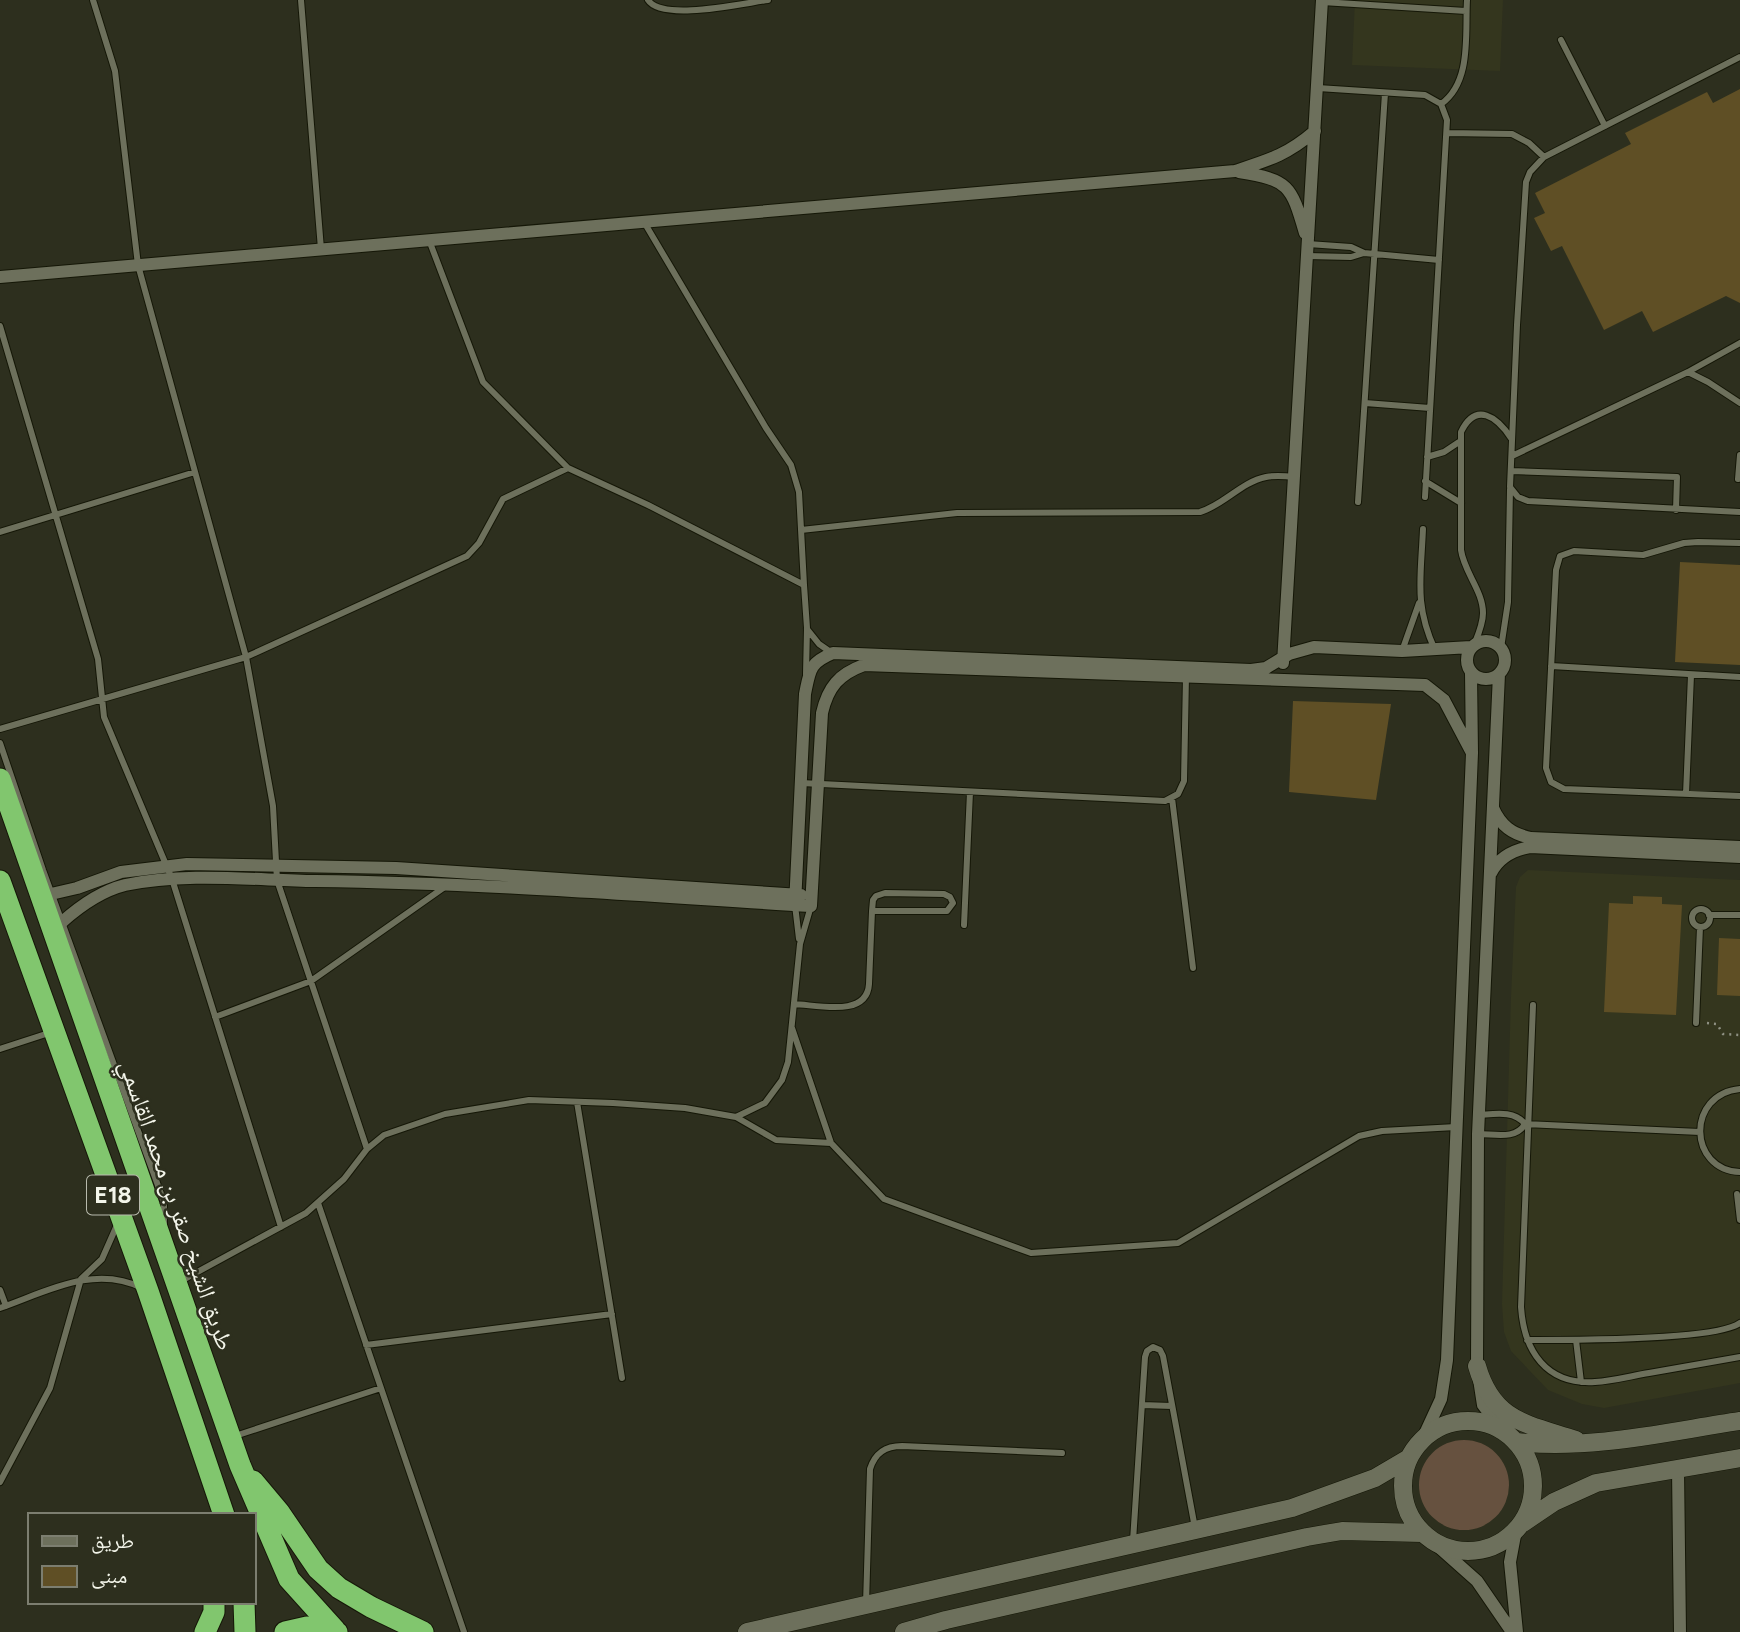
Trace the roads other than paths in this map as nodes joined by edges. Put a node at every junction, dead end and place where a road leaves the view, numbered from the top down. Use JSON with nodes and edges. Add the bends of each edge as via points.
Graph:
{"nodes":[{"id":1,"x":93,"y":0,"type":"edge"},
{"id":2,"x":302,"y":0,"type":"edge"},
{"id":3,"x":648,"y":0,"type":"edge"},
{"id":4,"x":768,"y":0,"type":"edge"},
{"id":5,"x":1467,"y":0,"type":"edge"},
{"id":6,"x":1322,"y":1,"type":"edge"},
{"id":7,"x":1466,"y":11,"type":"junction"},
{"id":8,"x":1561,"y":40,"type":"dead end"},
{"id":9,"x":1740,"y":57,"type":"edge"},
{"id":10,"x":1318,"y":88,"type":"junction"},
{"id":11,"x":1385,"y":93,"type":"junction"},
{"id":12,"x":1441,"y":103,"type":"junction"},
{"id":13,"x":1605,"y":126,"type":"junction"},
{"id":14,"x":1315,"y":131,"type":"junction"},
{"id":15,"x":1447,"y":133,"type":"junction"},
{"id":16,"x":1544,"y":157,"type":"junction"},
{"id":17,"x":1235,"y":171,"type":"junction"},
{"id":18,"x":644,"y":222,"type":"junction"},
{"id":19,"x":429,"y":240,"type":"junction"},
{"id":20,"x":321,"y":249,"type":"junction"},
{"id":21,"x":1307,"y":250,"type":"junction"},
{"id":22,"x":1364,"y":253,"type":"junction"},
{"id":23,"x":1374,"y":254,"type":"junction"},
{"id":24,"x":1439,"y":260,"type":"junction"},
{"id":25,"x":138,"y":265,"type":"junction"},
{"id":26,"x":0,"y":277,"type":"edge"},
{"id":27,"x":0,"y":327,"type":"edge"},
{"id":28,"x":1740,"y":343,"type":"edge"},
{"id":29,"x":1688,"y":372,"type":"junction"},
{"id":30,"x":1365,"y":403,"type":"junction"},
{"id":31,"x":1740,"y":403,"type":"edge"},
{"id":32,"x":1430,"y":408,"type":"junction"},
{"id":33,"x":1512,"y":439,"type":"junction"},
{"id":34,"x":1460,"y":442,"type":"junction"},
{"id":35,"x":1740,"y":455,"type":"edge"},
{"id":36,"x":1512,"y":456,"type":"junction"},
{"id":37,"x":1427,"y":457,"type":"junction"},
{"id":38,"x":568,"y":468,"type":"junction"},
{"id":39,"x":1511,"y":471,"type":"junction"},
{"id":40,"x":195,"y":472,"type":"junction"},
{"id":41,"x":1295,"y":477,"type":"junction"},
{"id":42,"x":1738,"y":479,"type":"dead end"},
{"id":43,"x":1425,"y":481,"type":"junction"},
{"id":44,"x":1510,"y":487,"type":"junction"},
{"id":45,"x":1425,"y":497,"type":"dead end"},
{"id":46,"x":1358,"y":502,"type":"dead end"},
{"id":47,"x":1461,"y":503,"type":"junction"},
{"id":48,"x":1676,"y":510,"type":"junction"},
{"id":49,"x":1740,"y":512,"type":"edge"},
{"id":50,"x":56,"y":513,"type":"junction"},
{"id":51,"x":1423,"y":529,"type":"dead end"},
{"id":52,"x":801,"y":530,"type":"junction"},
{"id":53,"x":0,"y":532,"type":"edge"},
{"id":54,"x":1740,"y":543,"type":"edge"},
{"id":55,"x":804,"y":585,"type":"junction"},
{"id":56,"x":1419,"y":601,"type":"junction"},
{"id":57,"x":807,"y":628,"type":"junction"},
{"id":58,"x":1473,"y":646,"type":"junction"},
{"id":59,"x":1501,"y":648,"type":"junction"},
{"id":60,"x":1402,"y":651,"type":"junction"},
{"id":61,"x":1435,"y":651,"type":"junction"},
{"id":62,"x":833,"y":653,"type":"junction"},
{"id":63,"x":246,"y":657,"type":"junction"},
{"id":64,"x":1283,"y":660,"type":"junction"},
{"id":65,"x":1551,"y":666,"type":"junction"},
{"id":66,"x":1186,"y":672,"type":"junction"},
{"id":67,"x":1471,"y":673,"type":"junction"},
{"id":68,"x":1499,"y":674,"type":"junction"},
{"id":69,"x":1691,"y":675,"type":"junction"},
{"id":70,"x":1740,"y":677,"type":"edge"},
{"id":71,"x":1282,"y":679,"type":"junction"},
{"id":72,"x":805,"y":694,"type":"junction"},
{"id":73,"x":102,"y":699,"type":"junction"},
{"id":74,"x":0,"y":729,"type":"edge"},
{"id":75,"x":0,"y":743,"type":"edge"},
{"id":76,"x":1472,"y":753,"type":"junction"},
{"id":77,"x":0,"y":779,"type":"edge"},
{"id":78,"x":801,"y":783,"type":"junction"},
{"id":79,"x":817,"y":783,"type":"junction"},
{"id":80,"x":970,"y":792,"type":"junction"},
{"id":81,"x":1686,"y":794,"type":"junction"},
{"id":82,"x":1740,"y":796,"type":"edge"},
{"id":83,"x":1172,"y":798,"type":"junction"},
{"id":84,"x":1493,"y":808,"type":"junction"},
{"id":85,"x":1740,"y":847,"type":"edge"},
{"id":86,"x":1740,"y":857,"type":"edge"},
{"id":87,"x":275,"y":864,"type":"junction"},
{"id":88,"x":167,"y":866,"type":"junction"},
{"id":89,"x":458,"y":873,"type":"junction"},
{"id":90,"x":1490,"y":877,"type":"junction"},
{"id":91,"x":172,"y":879,"type":"junction"},
{"id":92,"x":277,"y":880,"type":"junction"},
{"id":93,"x":0,"y":881,"type":"edge"},
{"id":94,"x":447,"y":885,"type":"junction"},
{"id":95,"x":51,"y":894,"type":"junction"},
{"id":96,"x":796,"y":900,"type":"junction"},
{"id":97,"x":812,"y":901,"type":"junction"},
{"id":98,"x":5,"y":905,"type":"edge"},
{"id":99,"x":872,"y":911,"type":"junction"},
{"id":100,"x":1709,"y":915,"type":"junction"},
{"id":101,"x":1740,"y":915,"type":"edge"},
{"id":102,"x":62,"y":922,"type":"junction"},
{"id":103,"x":964,"y":925,"type":"dead end"},
{"id":104,"x":1700,"y":927,"type":"junction"},
{"id":105,"x":800,"y":944,"type":"junction"},
{"id":106,"x":1193,"y":968,"type":"dead end"},
{"id":107,"x":311,"y":981,"type":"junction"},
{"id":108,"x":794,"y":1004,"type":"junction"},
{"id":109,"x":1533,"y":1005,"type":"dead end"},
{"id":110,"x":215,"y":1017,"type":"junction"},
{"id":111,"x":1696,"y":1023,"type":"road end"},
{"id":112,"x":792,"y":1026,"type":"junction"},
{"id":113,"x":54,"y":1032,"type":"junction"},
{"id":114,"x":0,"y":1049,"type":"edge"},
{"id":115,"x":1740,"y":1089,"type":"edge"},
{"id":116,"x":577,"y":1102,"type":"junction"},
{"id":117,"x":1479,"y":1115,"type":"junction"},
{"id":118,"x":736,"y":1117,"type":"junction"},
{"id":119,"x":1528,"y":1124,"type":"junction"},
{"id":120,"x":1456,"y":1127,"type":"junction"},
{"id":121,"x":1700,"y":1132,"type":"junction"},
{"id":122,"x":1478,"y":1134,"type":"junction"},
{"id":123,"x":831,"y":1143,"type":"junction"},
{"id":124,"x":367,"y":1149,"type":"junction"},
{"id":125,"x":1740,"y":1172,"type":"edge"},
{"id":126,"x":1737,"y":1194,"type":"dead end"},
{"id":127,"x":318,"y":1203,"type":"junction"},
{"id":128,"x":119,"y":1213,"type":"junction"},
{"id":129,"x":1740,"y":1220,"type":"edge"},
{"id":130,"x":281,"y":1227,"type":"junction"},
{"id":131,"x":161,"y":1240,"type":"junction"},
{"id":132,"x":81,"y":1279,"type":"junction"},
{"id":133,"x":177,"y":1283,"type":"junction"},
{"id":134,"x":0,"y":1290,"type":"edge"},
{"id":135,"x":148,"y":1292,"type":"junction"},
{"id":136,"x":3,"y":1307,"type":"edge"},
{"id":137,"x":612,"y":1314,"type":"junction"},
{"id":138,"x":1740,"y":1323,"type":"edge"},
{"id":139,"x":1527,"y":1340,"type":"junction"},
{"id":140,"x":1576,"y":1340,"type":"junction"},
{"id":141,"x":366,"y":1345,"type":"junction"},
{"id":142,"x":1740,"y":1357,"type":"edge"},
{"id":143,"x":1477,"y":1366,"type":"junction"},
{"id":144,"x":622,"y":1378,"type":"dead end"},
{"id":145,"x":1581,"y":1382,"type":"junction"},
{"id":146,"x":381,"y":1388,"type":"junction"},
{"id":147,"x":1142,"y":1405,"type":"junction"},
{"id":148,"x":1172,"y":1406,"type":"junction"},
{"id":149,"x":1740,"y":1421,"type":"edge"},
{"id":150,"x":1501,"y":1429,"type":"junction"},
{"id":151,"x":230,"y":1438,"type":"junction"},
{"id":152,"x":1423,"y":1438,"type":"junction"},
{"id":153,"x":1517,"y":1442,"type":"junction"},
{"id":154,"x":1590,"y":1444,"type":"junction"},
{"id":155,"x":1062,"y":1453,"type":"dead end"},
{"id":156,"x":1409,"y":1458,"type":"junction"},
{"id":157,"x":1740,"y":1458,"type":"edge"},
{"id":158,"x":240,"y":1465,"type":"junction"},
{"id":159,"x":1678,"y":1469,"type":"junction"},
{"id":160,"x":0,"y":1482,"type":"edge"},
{"id":161,"x":223,"y":1513,"type":"edge"},
{"id":162,"x":1520,"y":1527,"type":"junction"},
{"id":163,"x":1196,"y":1530,"type":"junction"},
{"id":164,"x":1427,"y":1537,"type":"junction"},
{"id":165,"x":1133,"y":1544,"type":"junction"},
{"id":166,"x":214,"y":1604,"type":"edge"},
{"id":167,"x":244,"y":1604,"type":"edge"},
{"id":168,"x":866,"y":1606,"type":"junction"},
{"id":169,"x":946,"y":1620,"type":"junction"},
{"id":170,"x":336,"y":1631,"type":"edge"},
{"id":171,"x":205,"y":1632,"type":"edge"},
{"id":172,"x":245,"y":1632,"type":"edge"},
{"id":173,"x":285,"y":1632,"type":"edge"},
{"id":174,"x":423,"y":1632,"type":"edge"},
{"id":175,"x":464,"y":1632,"type":"edge"},
{"id":176,"x":747,"y":1632,"type":"edge"},
{"id":177,"x":904,"y":1632,"type":"edge"},
{"id":178,"x":921,"y":1632,"type":"edge"},
{"id":179,"x":1514,"y":1632,"type":"edge"},
{"id":180,"x":1680,"y":1632,"type":"edge"}],
"edges":[{"from":1,"to":25,"type":"lane","via":[[115,71]]},
{"from":2,"to":20,"type":"lane"},
{"from":3,"to":4,"type":"lane","via":[[651,5],[680,11]]},
{"from":5,"to":7,"type":"lane"},
{"from":6,"to":7,"type":"lane"},
{"from":6,"to":10,"type":"street"},
{"from":7,"to":12,"type":"lane","via":[[1461,78],[1454,93]]},
{"from":8,"to":13,"type":"lane"},
{"from":9,"to":13,"type":"lane"},
{"from":10,"to":11,"type":"lane"},
{"from":10,"to":14,"type":"street"},
{"from":11,"to":12,"type":"lane","via":[[1425,95]]},
{"from":11,"to":23,"type":"lane"},
{"from":12,"to":15,"type":"lane"},
{"from":13,"to":16,"type":"lane"},
{"from":14,"to":17,"type":"street","via":[[1281,156]]},
{"from":14,"to":21,"type":"street"},
{"from":15,"to":16,"type":"lane","via":[[1512,134]]},
{"from":15,"to":24,"type":"lane"},
{"from":16,"to":33,"type":"lane","via":[[1526,182]]},
{"from":17,"to":18,"type":"street"},
{"from":17,"to":21,"type":"street","via":[[1271,177],[1285,185],[1296,200]]},
{"from":18,"to":19,"type":"street"},
{"from":18,"to":52,"type":"lane","via":[[791,465],[799,492]]},
{"from":19,"to":20,"type":"street"},
{"from":19,"to":38,"type":"lane","via":[[483,382]]},
{"from":20,"to":25,"type":"street"},
{"from":21,"to":22,"type":"lane","via":[[1350,257]]},
{"from":21,"to":22,"type":"lane","via":[[1351,247]]},
{"from":21,"to":41,"type":"street"},
{"from":22,"to":23,"type":"lane"},
{"from":23,"to":24,"type":"lane"},
{"from":23,"to":30,"type":"lane"},
{"from":24,"to":32,"type":"lane"},
{"from":25,"to":26,"type":"street"},
{"from":25,"to":40,"type":"lane"},
{"from":27,"to":50,"type":"lane"},
{"from":28,"to":29,"type":"lane"},
{"from":29,"to":31,"type":"lane"},
{"from":29,"to":36,"type":"lane"},
{"from":30,"to":32,"type":"lane"},
{"from":30,"to":46,"type":"lane"},
{"from":32,"to":37,"type":"lane"},
{"from":33,"to":34,"type":"lane","via":[[1495,418],[1485,414],[1465,422]]},
{"from":33,"to":36,"type":"lane"},
{"from":34,"to":37,"type":"lane"},
{"from":34,"to":47,"type":"lane"},
{"from":35,"to":42,"type":"lane"},
{"from":36,"to":39,"type":"lane"},
{"from":37,"to":43,"type":"lane"},
{"from":38,"to":55,"type":"lane"},
{"from":38,"to":63,"type":"lane","via":[[503,499],[467,556]]},
{"from":39,"to":44,"type":"lane"},
{"from":39,"to":48,"type":"lane","via":[[1677,477]]},
{"from":40,"to":50,"type":"lane"},
{"from":40,"to":63,"type":"lane"},
{"from":41,"to":52,"type":"lane","via":[[1268,476],[1251,482],[1215,508],[1200,512],[957,513]]},
{"from":41,"to":64,"type":"street"},
{"from":43,"to":45,"type":"lane"},
{"from":43,"to":47,"type":"lane"},
{"from":44,"to":48,"type":"lane","via":[[1528,501]]},
{"from":44,"to":59,"type":"lane","via":[[1508,602]]},
{"from":47,"to":58,"type":"lane","via":[[1462,558],[1483,610]]},
{"from":48,"to":49,"type":"lane"},
{"from":50,"to":53,"type":"lane"},
{"from":50,"to":73,"type":"lane","via":[[99,659]]},
{"from":51,"to":56,"type":"lane"},
{"from":52,"to":55,"type":"lane"},
{"from":54,"to":65,"type":"lane","via":[[1691,542],[1632,556],[1574,551],[1560,556]]},
{"from":55,"to":57,"type":"lane"},
{"from":56,"to":60,"type":"lane"},
{"from":56,"to":61,"type":"lane"},
{"from":57,"to":62,"type":"lane"},
{"from":57,"to":72,"type":"lane"},
{"from":58,"to":59,"type":"street","via":[[1490,641]]},
{"from":58,"to":61,"type":"street"},
{"from":58,"to":67,"type":"street","via":[[1467,656]]},
{"from":59,"to":68,"type":"street","via":[[1505,661]]},
{"from":60,"to":61,"type":"street"},
{"from":60,"to":64,"type":"street","via":[[1314,647]]},
{"from":62,"to":66,"type":"street"},
{"from":62,"to":72,"type":"street","via":[[811,667]]},
{"from":63,"to":73,"type":"lane"},
{"from":63,"to":87,"type":"lane","via":[[272,806]]},
{"from":64,"to":66,"type":"street","via":[[1258,669]]},
{"from":64,"to":71,"type":"street"},
{"from":65,"to":69,"type":"lane"},
{"from":65,"to":81,"type":"lane","via":[[1546,768],[1551,782],[1564,789]]},
{"from":66,"to":71,"type":"street"},
{"from":66,"to":79,"type":"street","via":[[863,664],[839,677],[827,693]]},
{"from":66,"to":83,"type":"lane","via":[[1184,781]]},
{"from":67,"to":68,"type":"street","via":[[1488,679]]},
{"from":67,"to":76,"type":"street"},
{"from":68,"to":84,"type":"street"},
{"from":69,"to":70,"type":"lane"},
{"from":69,"to":81,"type":"lane"},
{"from":71,"to":76,"type":"street","via":[[1425,685],[1444,700]]},
{"from":72,"to":78,"type":"street"},
{"from":73,"to":74,"type":"lane"},
{"from":73,"to":88,"type":"lane","via":[[104,717]]},
{"from":75,"to":95,"type":"lane"},
{"from":76,"to":120,"type":"street"},
{"from":77,"to":131,"type":"highway","name":"طريق الشيخ صقر بن محمد القاسمي","number":"E18"},
{"from":78,"to":79,"type":"lane"},
{"from":78,"to":96,"type":"street"},
{"from":79,"to":80,"type":"lane"},
{"from":79,"to":97,"type":"street"},
{"from":80,"to":83,"type":"lane","via":[[1158,802]]},
{"from":80,"to":103,"type":"lane"},
{"from":81,"to":82,"type":"lane"},
{"from":83,"to":106,"type":"lane"},
{"from":84,"to":85,"type":"street","via":[[1504,825],[1521,836]]},
{"from":84,"to":90,"type":"street"},
{"from":86,"to":90,"type":"street","via":[[1530,847],[1501,859]]},
{"from":87,"to":88,"type":"street"},
{"from":87,"to":89,"type":"street"},
{"from":87,"to":92,"type":"lane"},
{"from":88,"to":91,"type":"lane"},
{"from":88,"to":95,"type":"street","via":[[121,872]]},
{"from":89,"to":94,"type":"lane"},
{"from":89,"to":96,"type":"street"},
{"from":90,"to":117,"type":"street"},
{"from":91,"to":92,"type":"street"},
{"from":91,"to":102,"type":"street","via":[[106,892]]},
{"from":91,"to":110,"type":"lane"},
{"from":92,"to":94,"type":"street"},
{"from":92,"to":107,"type":"lane"},
{"from":93,"to":98,"type":"highway","number":"E18"},
{"from":94,"to":96,"type":"street"},
{"from":94,"to":107,"type":"lane"},
{"from":95,"to":102,"type":"lane"},
{"from":96,"to":97,"type":"street"},
{"from":96,"to":105,"type":"lane"},
{"from":97,"to":105,"type":"lane"},
{"from":98,"to":113,"type":"highway","number":"E18"},
{"from":99,"to":99,"type":"lane","via":[[873,900],[885,893],[947,895],[953,904],[943,911]]},
{"from":99,"to":108,"type":"lane","via":[[866,998],[854,1006]]},
{"from":100,"to":101,"type":"lane"},
{"from":100,"to":104,"type":"lane","via":[[1708,924]]},
{"from":100,"to":104,"type":"lane","via":[[1702,909],[1694,912],[1693,921]]},
{"from":102,"to":131,"type":"lane","via":[[160,1191],[165,1216]]},
{"from":104,"to":111,"type":"lane"},
{"from":105,"to":108,"type":"lane"},
{"from":107,"to":110,"type":"lane"},
{"from":107,"to":124,"type":"lane"},
{"from":108,"to":112,"type":"lane"},
{"from":109,"to":119,"type":"lane"},
{"from":110,"to":130,"type":"lane"},
{"from":112,"to":118,"type":"lane","via":[[782,1080],[765,1103]]},
{"from":112,"to":123,"type":"lane"},
{"from":113,"to":114,"type":"lane"},
{"from":113,"to":128,"type":"highway","number":"E18"},
{"from":115,"to":121,"type":"lane","via":[[1712,1101]]},
{"from":116,"to":118,"type":"lane","via":[[685,1108]]},
{"from":116,"to":124,"type":"lane","via":[[529,1100],[445,1114],[384,1135]]},
{"from":116,"to":137,"type":"lane"},
{"from":117,"to":119,"type":"lane","via":[[1511,1114]]},
{"from":117,"to":122,"type":"street"},
{"from":118,"to":123,"type":"lane","via":[[776,1140]]},
{"from":119,"to":121,"type":"lane"},
{"from":119,"to":122,"type":"lane","via":[[1513,1135]]},
{"from":119,"to":139,"type":"lane","via":[[1521,1307]]},
{"from":120,"to":123,"type":"lane","via":[[1359,1136],[1178,1243],[1031,1253],[884,1199]]},
{"from":120,"to":152,"type":"street","via":[[1447,1360],[1441,1399]]},
{"from":121,"to":125,"type":"lane","via":[[1711,1159],[1722,1168]]},
{"from":122,"to":143,"type":"street"},
{"from":124,"to":127,"type":"lane"},
{"from":126,"to":129,"type":"lane"},
{"from":127,"to":130,"type":"lane"},
{"from":127,"to":141,"type":"lane"},
{"from":128,"to":132,"type":"lane","via":[[108,1248]]},
{"from":128,"to":135,"type":"highway","number":"E18"},
{"from":130,"to":133,"type":"lane"},
{"from":131,"to":133,"type":"highway","name":"طريق الشيخ صقر بن محمد القاسمي","number":"E18"},
{"from":132,"to":135,"type":"lane","via":[[117,1279]]},
{"from":132,"to":136,"type":"lane"},
{"from":132,"to":160,"type":"lane","via":[[50,1388]]},
{"from":133,"to":151,"type":"highway","name":"طريق الشيخ صقر بن محمد القاسمي","number":"E18"},
{"from":134,"to":136,"type":"lane"},
{"from":135,"to":161,"type":"highway","number":"E18"},
{"from":137,"to":141,"type":"lane"},
{"from":137,"to":144,"type":"lane"},
{"from":138,"to":140,"type":"lane","via":[[1699,1333]]},
{"from":139,"to":140,"type":"lane"},
{"from":139,"to":145,"type":"lane","via":[[1539,1362]]},
{"from":140,"to":145,"type":"lane"},
{"from":141,"to":146,"type":"lane"},
{"from":142,"to":145,"type":"lane"},
{"from":143,"to":150,"type":"street","via":[[1483,1405]]},
{"from":143,"to":154,"type":"main road","via":[[1493,1402],[1523,1424]]},
{"from":146,"to":151,"type":"lane"},
{"from":146,"to":175,"type":"lane"},
{"from":147,"to":148,"type":"lane"},
{"from":147,"to":148,"type":"lane","via":[[1145,1354],[1153,1348],[1162,1353]]},
{"from":147,"to":165,"type":"lane"},
{"from":148,"to":163,"type":"lane"},
{"from":149,"to":154,"type":"main road"},
{"from":150,"to":152,"type":"main road","via":[[1460,1421]]},
{"from":150,"to":153,"type":"main road"},
{"from":151,"to":158,"type":"highway","name":"طريق الشيخ صقر بن محمد القاسمي","number":"E18"},
{"from":152,"to":156,"type":"main road"},
{"from":153,"to":154,"type":"main road"},
{"from":153,"to":162,"type":"main road","via":[[1529,1460],[1534,1481],[1532,1503]]},
{"from":155,"to":168,"type":"lane","via":[[885,1448],[870,1469]]},
{"from":156,"to":163,"type":"main road","via":[[1332,1495]]},
{"from":156,"to":164,"type":"main road","via":[[1403,1498],[1410,1517]]},
{"from":157,"to":159,"type":"main road"},
{"from":158,"to":170,"type":"highway","name":"طريق الشيخ صقر بن محمد القاسمي","number":"E18","via":[[289,1579]]},
{"from":158,"to":174,"type":"highway","via":[[332,1582]]},
{"from":159,"to":162,"type":"main road","via":[[1596,1483],[1554,1502]]},
{"from":159,"to":180,"type":"street"},
{"from":162,"to":164,"type":"main road","via":[[1498,1544],[1476,1551],[1453,1550]]},
{"from":162,"to":179,"type":"street","via":[[1510,1562]]},
{"from":163,"to":165,"type":"main road"},
{"from":164,"to":169,"type":"main road","via":[[1342,1531],[1307,1537]]},
{"from":164,"to":179,"type":"street","via":[[1477,1581]]},
{"from":165,"to":168,"type":"main road"},
{"from":166,"to":171,"type":"highway"},
{"from":167,"to":172,"type":"highway"},
{"from":168,"to":176,"type":"main road"},
{"from":169,"to":177,"type":"main road"},
{"from":169,"to":178,"type":"lane"},
{"from":170,"to":173,"type":"highway","via":[[307,1627]]}]}
